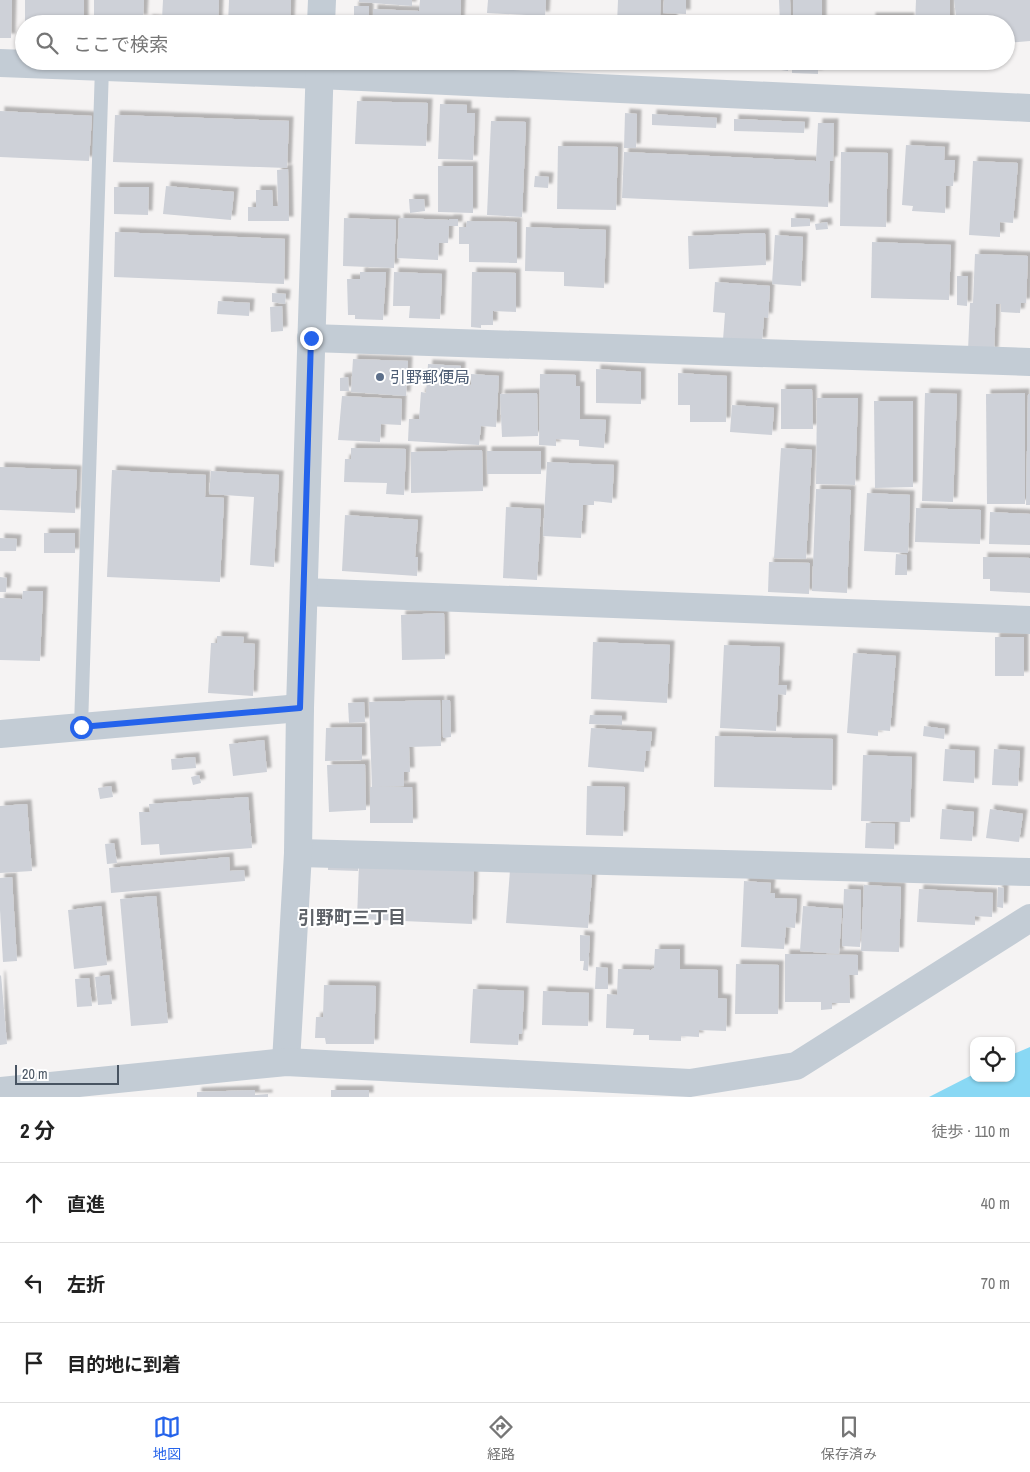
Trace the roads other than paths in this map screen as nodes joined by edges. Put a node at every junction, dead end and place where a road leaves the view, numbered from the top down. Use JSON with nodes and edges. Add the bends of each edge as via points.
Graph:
{"nodes":[{"id":1,"x":322,"y":0,"type":"edge"},
{"id":2,"x":321,"y":15,"type":"edge"},
{"id":3,"x":0,"y":63,"type":"edge"},
{"id":4,"x":15,"y":64,"type":"edge"},
{"id":5,"x":102,"y":70,"type":"edge"},
{"id":6,"x":319,"y":70,"type":"edge"},
{"id":7,"x":355,"y":70,"type":"edge"},
{"id":8,"x":1030,"y":108,"type":"edge"},
{"id":9,"x":311,"y":338,"type":"junction"},
{"id":10,"x":1030,"y":362,"type":"edge"},
{"id":11,"x":304,"y":592,"type":"junction"},
{"id":12,"x":1030,"y":620,"type":"edge"},
{"id":13,"x":300,"y":708,"type":"junction"},
{"id":14,"x":81,"y":727,"type":"junction"},
{"id":15,"x":0,"y":734,"type":"edge"},
{"id":16,"x":298,"y":853,"type":"junction"},
{"id":17,"x":1030,"y":872,"type":"edge"},
{"id":18,"x":1030,"y":918,"type":"edge"},
{"id":19,"x":286,"y":1062,"type":"junction"},
{"id":20,"x":109,"y":1088,"type":"edge"},
{"id":21,"x":0,"y":1091,"type":"edge"}],
"edges":[{"from":1,"to":2,"type":"street"},
{"from":3,"to":4,"type":"street"},
{"from":5,"to":14,"type":"lane"},
{"from":6,"to":9,"type":"street"},
{"from":7,"to":8,"type":"street"},
{"from":9,"to":10,"type":"street"},
{"from":9,"to":11,"type":"street"},
{"from":11,"to":12,"type":"street"},
{"from":11,"to":13,"type":"street"},
{"from":13,"to":14,"type":"street"},
{"from":13,"to":16,"type":"street"},
{"from":14,"to":15,"type":"street"},
{"from":16,"to":17,"type":"street"},
{"from":16,"to":19,"type":"street"},
{"from":18,"to":19,"type":"street","via":[[796,1066],[690,1083]]},
{"from":19,"to":20,"type":"street"},
{"from":20,"to":21,"type":"street"}]}
